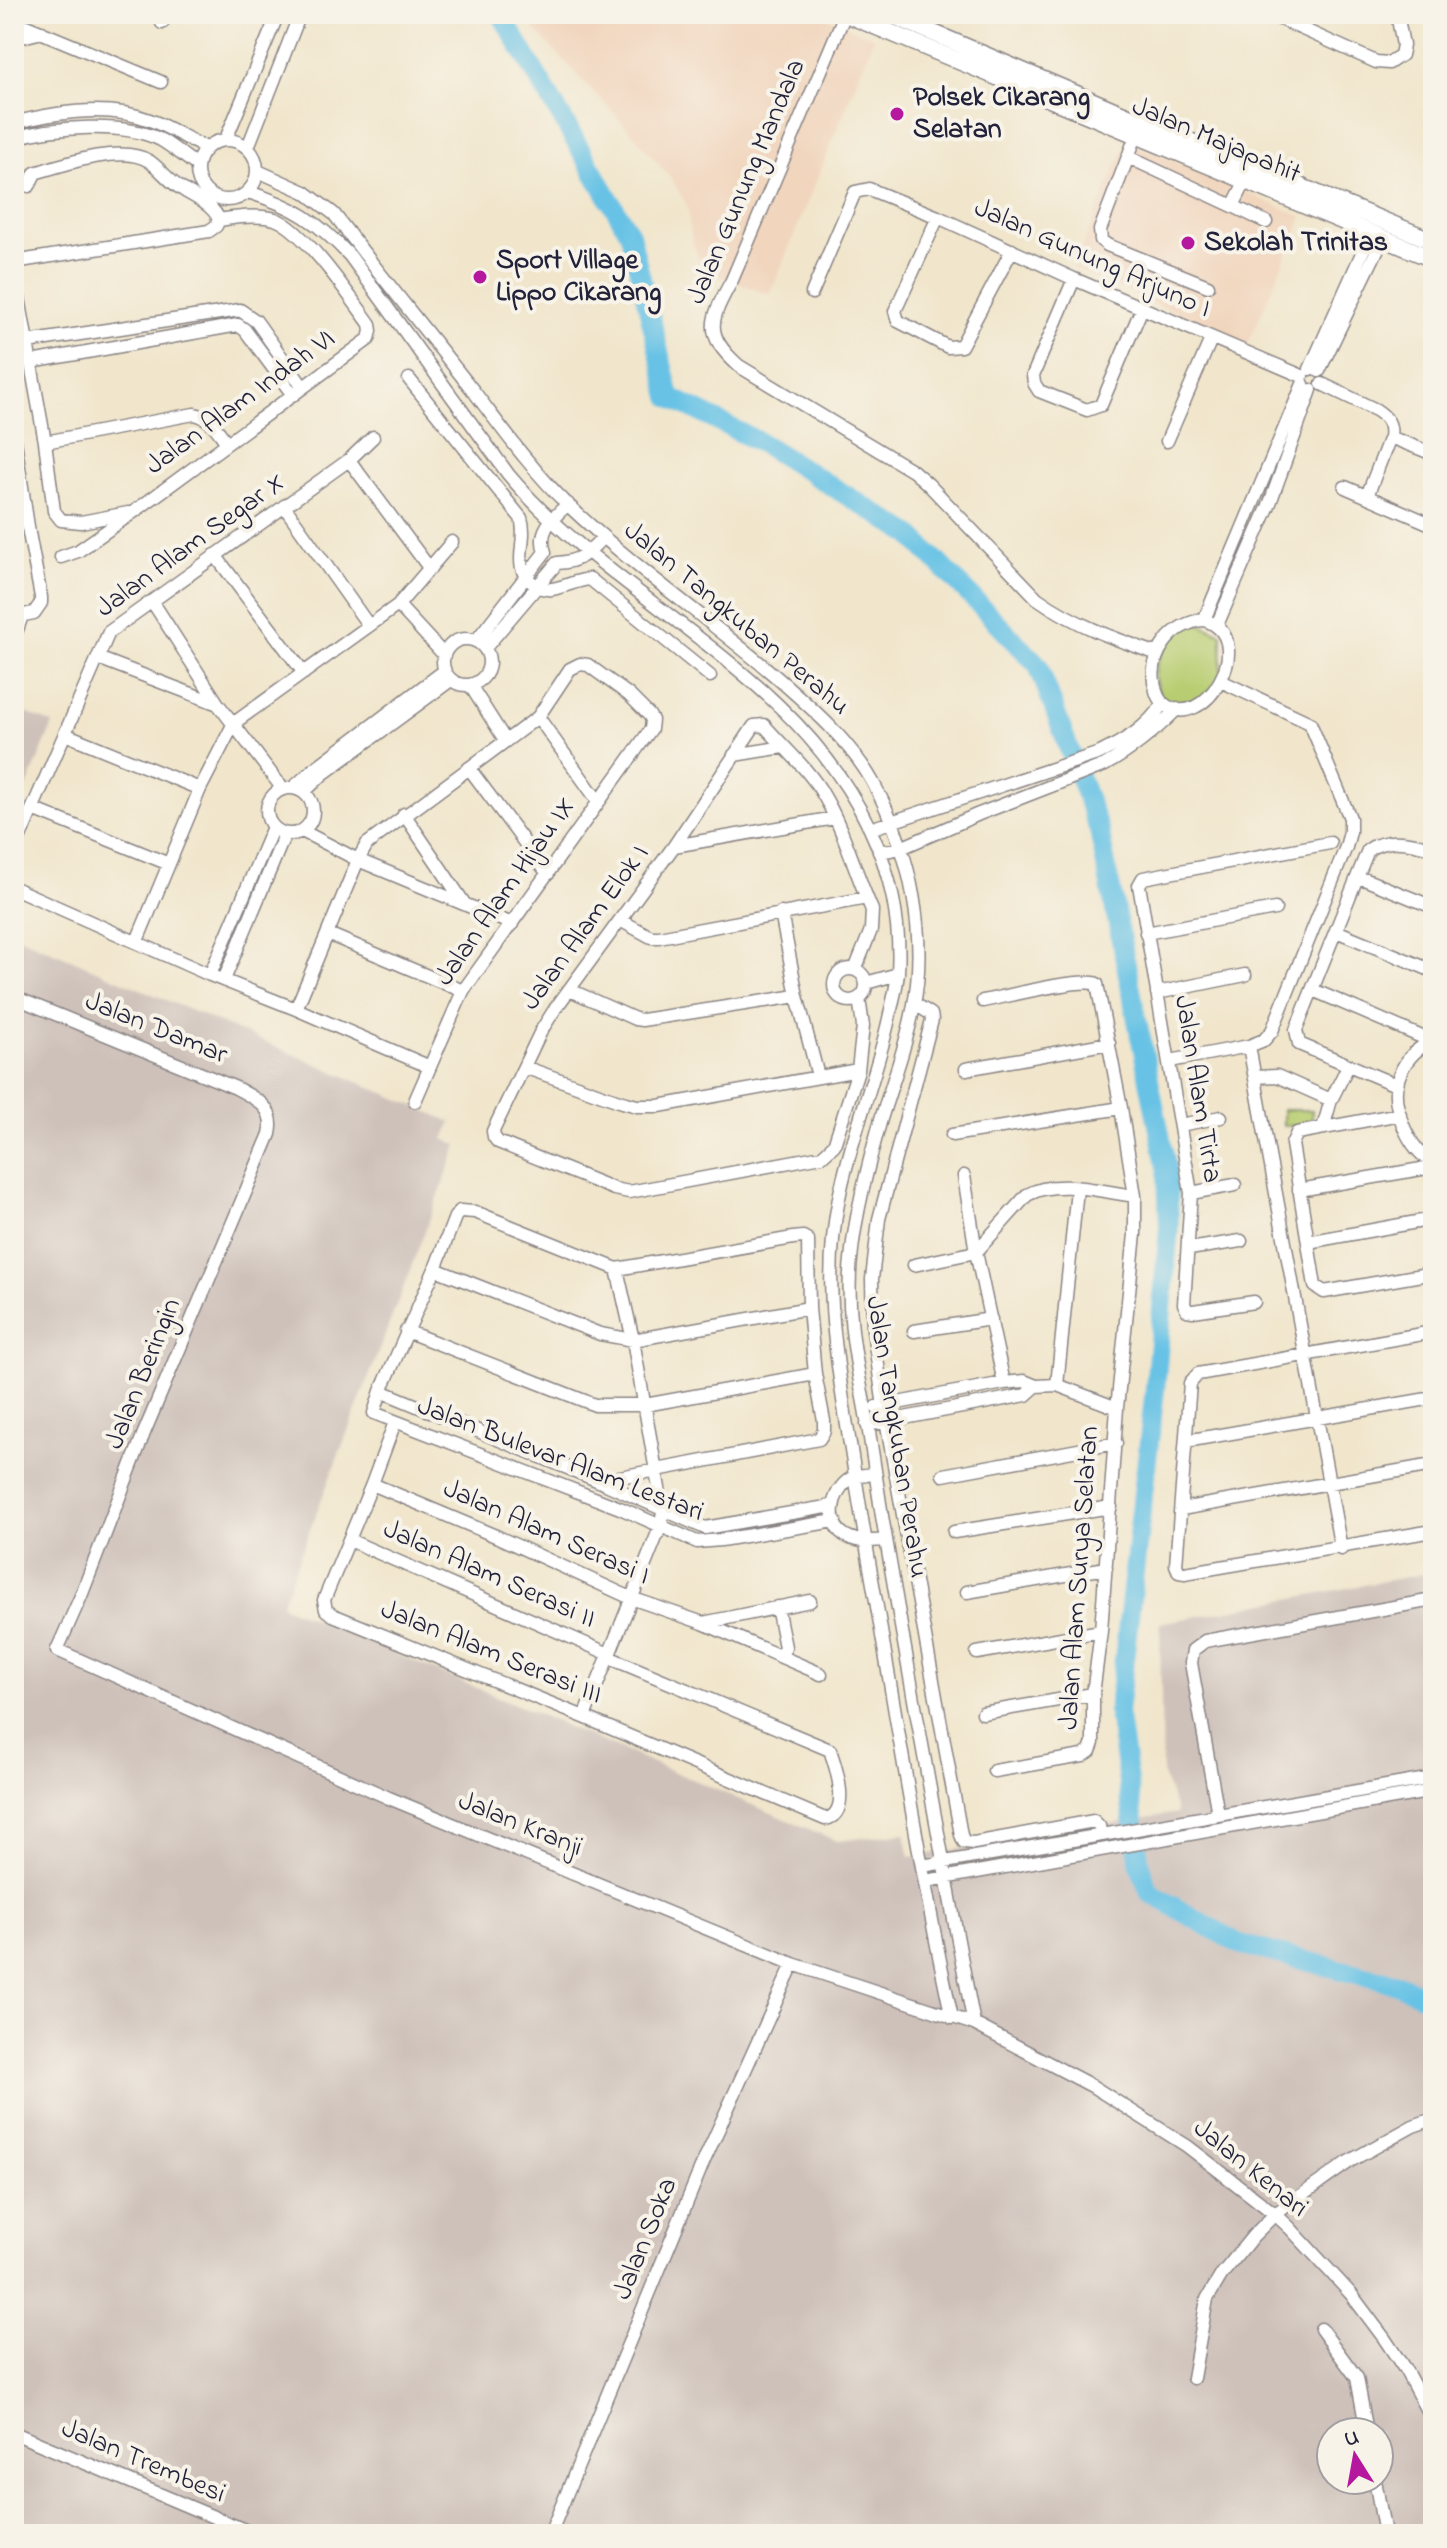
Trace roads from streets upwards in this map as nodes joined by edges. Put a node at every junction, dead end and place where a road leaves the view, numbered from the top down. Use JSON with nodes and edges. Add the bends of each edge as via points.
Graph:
{"nodes":[{"id":1,"x":278,"y":14,"type":"edge"},
{"id":2,"x":300,"y":14,"type":"edge"},
{"id":3,"x":889,"y":14,"type":"edge"},
{"id":4,"x":1269,"y":14,"type":"edge"},
{"id":5,"x":1397,"y":14,"type":"edge"},
{"id":6,"x":844,"y":17,"type":"edge"},
{"id":7,"x":14,"y":21,"type":"edge"},
{"id":8,"x":42,"y":32,"type":"junction"},
{"id":9,"x":14,"y":39,"type":"edge"},
{"id":10,"x":161,"y":82,"type":"dead end"},
{"id":11,"x":1111,"y":117,"type":"junction"},
{"id":12,"x":14,"y":123,"type":"edge"},
{"id":13,"x":1136,"y":136,"type":"junction"},
{"id":14,"x":14,"y":138,"type":"edge"},
{"id":15,"x":226,"y":139,"type":"junction"},
{"id":16,"x":248,"y":147,"type":"junction"},
{"id":17,"x":206,"y":148,"type":"junction"},
{"id":18,"x":1128,"y":157,"type":"junction"},
{"id":19,"x":196,"y":165,"type":"junction"},
{"id":20,"x":258,"y":171,"type":"junction"},
{"id":21,"x":1245,"y":182,"type":"junction"},
{"id":22,"x":29,"y":186,"type":"dead end"},
{"id":23,"x":248,"y":192,"type":"junction"},
{"id":24,"x":1233,"y":206,"type":"junction"},
{"id":25,"x":938,"y":217,"type":"junction"},
{"id":26,"x":219,"y":220,"type":"junction"},
{"id":27,"x":1266,"y":222,"type":"dead end"},
{"id":28,"x":1377,"y":235,"type":"junction"},
{"id":29,"x":1433,"y":241,"type":"edge"},
{"id":30,"x":1012,"y":250,"type":"junction"},
{"id":31,"x":1433,"y":259,"type":"edge"},
{"id":32,"x":14,"y":262,"type":"edge"},
{"id":33,"x":14,"y":270,"type":"edge"},
{"id":34,"x":1074,"y":279,"type":"junction"},
{"id":35,"x":1208,"y":286,"type":"dead end"},
{"id":36,"x":812,"y":293,"type":"dead end"},
{"id":37,"x":1142,"y":308,"type":"junction"},
{"id":38,"x":245,"y":312,"type":"junction"},
{"id":39,"x":238,"y":325,"type":"junction"},
{"id":40,"x":1211,"y":339,"type":"junction"},
{"id":41,"x":27,"y":342,"type":"junction"},
{"id":42,"x":31,"y":362,"type":"junction"},
{"id":43,"x":409,"y":379,"type":"dead end"},
{"id":44,"x":1311,"y":379,"type":"junction"},
{"id":45,"x":298,"y":391,"type":"junction"},
{"id":46,"x":14,"y":435,"type":"edge"},
{"id":47,"x":373,"y":437,"type":"dead end"},
{"id":48,"x":1390,"y":437,"type":"junction"},
{"id":49,"x":1167,"y":441,"type":"dead end"},
{"id":50,"x":45,"y":442,"type":"junction"},
{"id":51,"x":227,"y":443,"type":"junction"},
{"id":52,"x":16,"y":450,"type":"edge"},
{"id":53,"x":1433,"y":454,"type":"edge"},
{"id":54,"x":349,"y":460,"type":"junction"},
{"id":55,"x":1345,"y":487,"type":"dead end"},
{"id":56,"x":1367,"y":496,"type":"junction"},
{"id":57,"x":568,"y":504,"type":"junction"},
{"id":58,"x":284,"y":506,"type":"junction"},
{"id":59,"x":135,"y":511,"type":"junction"},
{"id":60,"x":552,"y":519,"type":"junction"},
{"id":61,"x":1433,"y":525,"type":"edge"},
{"id":62,"x":29,"y":533,"type":"junction"},
{"id":63,"x":14,"y":536,"type":"edge"},
{"id":64,"x":603,"y":537,"type":"junction"},
{"id":65,"x":452,"y":542,"type":"dead end"},
{"id":66,"x":545,"y":552,"type":"junction"},
{"id":67,"x":589,"y":552,"type":"junction"},
{"id":68,"x":215,"y":555,"type":"junction"},
{"id":69,"x":61,"y":557,"type":"dead end"},
{"id":70,"x":557,"y":563,"type":"junction"},
{"id":71,"x":430,"y":569,"type":"junction"},
{"id":72,"x":525,"y":577,"type":"junction"},
{"id":73,"x":537,"y":586,"type":"junction"},
{"id":74,"x":152,"y":601,"type":"junction"},
{"id":75,"x":398,"y":605,"type":"junction"},
{"id":76,"x":18,"y":617,"type":"edge"},
{"id":77,"x":1211,"y":623,"type":"junction"},
{"id":78,"x":369,"y":626,"type":"junction"},
{"id":79,"x":14,"y":638,"type":"edge"},
{"id":80,"x":480,"y":644,"type":"junction"},
{"id":81,"x":1158,"y":654,"type":"junction"},
{"id":82,"x":444,"y":655,"type":"junction"},
{"id":83,"x":98,"y":658,"type":"junction"},
{"id":84,"x":753,"y":658,"type":"junction"},
{"id":85,"x":738,"y":670,"type":"junction"},
{"id":86,"x":304,"y":673,"type":"junction"},
{"id":87,"x":448,"y":676,"type":"junction"},
{"id":88,"x":710,"y":676,"type":"dead end"},
{"id":89,"x":1221,"y":681,"type":"junction"},
{"id":90,"x":470,"y":685,"type":"junction"},
{"id":91,"x":1163,"y":703,"type":"junction"},
{"id":92,"x":218,"y":704,"type":"junction"},
{"id":93,"x":1177,"y":709,"type":"junction"},
{"id":94,"x":538,"y":717,"type":"junction"},
{"id":95,"x":234,"y":723,"type":"junction"},
{"id":96,"x":65,"y":734,"type":"junction"},
{"id":97,"x":505,"y":740,"type":"junction"},
{"id":98,"x":784,"y":747,"type":"junction"},
{"id":99,"x":734,"y":755,"type":"junction"},
{"id":100,"x":1103,"y":759,"type":"junction"},
{"id":101,"x":469,"y":768,"type":"junction"},
{"id":102,"x":200,"y":789,"type":"junction"},
{"id":103,"x":293,"y":790,"type":"junction"},
{"id":104,"x":970,"y":797,"type":"junction"},
{"id":105,"x":598,"y":801,"type":"junction"},
{"id":106,"x":33,"y":809,"type":"junction"},
{"id":107,"x":404,"y":814,"type":"junction"},
{"id":108,"x":979,"y":814,"type":"junction"},
{"id":109,"x":835,"y":818,"type":"junction"},
{"id":110,"x":890,"y":822,"type":"junction"},
{"id":111,"x":273,"y":827,"type":"junction"},
{"id":112,"x":870,"y":829,"type":"junction"},
{"id":113,"x":302,"y":831,"type":"junction"},
{"id":114,"x":285,"y":834,"type":"junction"},
{"id":115,"x":1330,"y":843,"type":"dead end"},
{"id":116,"x":674,"y":846,"type":"junction"},
{"id":117,"x":901,"y":848,"type":"junction"},
{"id":118,"x":1433,"y":849,"type":"edge"},
{"id":119,"x":14,"y":851,"type":"edge"},
{"id":120,"x":879,"y":852,"type":"junction"},
{"id":121,"x":358,"y":860,"type":"junction"},
{"id":122,"x":169,"y":864,"type":"junction"},
{"id":123,"x":548,"y":874,"type":"junction"},
{"id":124,"x":1359,"y":877,"type":"junction"},
{"id":125,"x":14,"y":888,"type":"edge"},
{"id":126,"x":867,"y":898,"type":"junction"},
{"id":127,"x":464,"y":903,"type":"junction"},
{"id":128,"x":1433,"y":907,"type":"edge"},
{"id":129,"x":1275,"y":909,"type":"dead end"},
{"id":130,"x":781,"y":913,"type":"junction"},
{"id":131,"x":620,"y":920,"type":"junction"},
{"id":132,"x":512,"y":924,"type":"junction"},
{"id":133,"x":1336,"y":931,"type":"junction"},
{"id":134,"x":1146,"y":933,"type":"junction"},
{"id":135,"x":328,"y":934,"type":"junction"},
{"id":136,"x":137,"y":941,"type":"junction"},
{"id":137,"x":855,"y":970,"type":"junction"},
{"id":138,"x":1433,"y":971,"type":"edge"},
{"id":139,"x":898,"y":974,"type":"junction"},
{"id":140,"x":210,"y":975,"type":"junction"},
{"id":141,"x":1245,"y":975,"type":"dead end"},
{"id":142,"x":224,"y":980,"type":"junction"},
{"id":143,"x":866,"y":983,"type":"junction"},
{"id":144,"x":570,"y":990,"type":"junction"},
{"id":145,"x":1313,"y":990,"type":"junction"},
{"id":146,"x":463,"y":991,"type":"junction"},
{"id":147,"x":1157,"y":993,"type":"junction"},
{"id":148,"x":797,"y":996,"type":"junction"},
{"id":149,"x":14,"y":997,"type":"edge"},
{"id":150,"x":859,"y":998,"type":"junction"},
{"id":151,"x":983,"y":1001,"type":"dead end"},
{"id":152,"x":915,"y":1004,"type":"junction"},
{"id":153,"x":296,"y":1009,"type":"junction"},
{"id":154,"x":1432,"y":1041,"type":"edge"},
{"id":155,"x":1109,"y":1043,"type":"junction"},
{"id":156,"x":1249,"y":1046,"type":"junction"},
{"id":157,"x":1170,"y":1061,"type":"junction"},
{"id":158,"x":1348,"y":1066,"type":"junction"},
{"id":159,"x":430,"y":1067,"type":"junction"},
{"id":160,"x":524,"y":1067,"type":"junction"},
{"id":161,"x":966,"y":1069,"type":"dead end"},
{"id":162,"x":858,"y":1070,"type":"junction"},
{"id":163,"x":818,"y":1076,"type":"junction"},
{"id":164,"x":1255,"y":1077,"type":"junction"},
{"id":165,"x":1396,"y":1085,"type":"junction"},
{"id":166,"x":1331,"y":1100,"type":"junction"},
{"id":167,"x":415,"y":1101,"type":"dead end"},
{"id":168,"x":1121,"y":1108,"type":"junction"},
{"id":169,"x":1400,"y":1114,"type":"junction"},
{"id":170,"x":271,"y":1116,"type":"joint"},
{"id":171,"x":1221,"y":1117,"type":"dead end"},
{"id":172,"x":859,"y":1122,"type":"junction"},
{"id":173,"x":879,"y":1125,"type":"junction"},
{"id":174,"x":1180,"y":1125,"type":"junction"},
{"id":175,"x":1323,"y":1128,"type":"junction"},
{"id":176,"x":952,"y":1135,"type":"dead end"},
{"id":177,"x":1433,"y":1164,"type":"edge"},
{"id":178,"x":964,"y":1176,"type":"dead end"},
{"id":179,"x":1235,"y":1185,"type":"dead end"},
{"id":180,"x":1077,"y":1189,"type":"junction"},
{"id":181,"x":1299,"y":1190,"type":"junction"},
{"id":182,"x":1191,"y":1193,"type":"junction"},
{"id":183,"x":1135,"y":1196,"type":"junction"},
{"id":184,"x":858,"y":1213,"type":"junction"},
{"id":185,"x":879,"y":1219,"type":"junction"},
{"id":186,"x":1433,"y":1219,"type":"edge"},
{"id":187,"x":1241,"y":1241,"type":"dead end"},
{"id":188,"x":1308,"y":1242,"type":"junction"},
{"id":189,"x":1189,"y":1249,"type":"junction"},
{"id":190,"x":976,"y":1252,"type":"junction"},
{"id":191,"x":914,"y":1265,"type":"dead end"},
{"id":192,"x":435,"y":1269,"type":"junction"},
{"id":193,"x":617,"y":1269,"type":"junction"},
{"id":194,"x":1433,"y":1273,"type":"edge"},
{"id":195,"x":1254,"y":1302,"type":"dead end"},
{"id":196,"x":809,"y":1308,"type":"junction"},
{"id":197,"x":991,"y":1319,"type":"junction"},
{"id":198,"x":406,"y":1331,"type":"junction"},
{"id":199,"x":914,"y":1331,"type":"dead end"},
{"id":200,"x":1433,"y":1332,"type":"edge"},
{"id":201,"x":633,"y":1340,"type":"junction"},
{"id":202,"x":1305,"y":1356,"type":"junction"},
{"id":203,"x":815,"y":1374,"type":"junction"},
{"id":204,"x":1004,"y":1383,"type":"junction"},
{"id":205,"x":1057,"y":1385,"type":"junction"},
{"id":206,"x":1036,"y":1386,"type":"junction"},
{"id":207,"x":381,"y":1391,"type":"junction"},
{"id":208,"x":933,"y":1397,"type":"junction"},
{"id":209,"x":1433,"y":1398,"type":"edge"},
{"id":210,"x":645,"y":1405,"type":"junction"},
{"id":211,"x":884,"y":1406,"type":"junction"},
{"id":212,"x":1117,"y":1408,"type":"junction"},
{"id":213,"x":865,"y":1409,"type":"junction"},
{"id":214,"x":935,"y":1412,"type":"junction"},
{"id":215,"x":1317,"y":1418,"type":"junction"},
{"id":216,"x":886,"y":1421,"type":"junction"},
{"id":217,"x":395,"y":1422,"type":"junction"},
{"id":218,"x":867,"y":1425,"type":"junction"},
{"id":219,"x":1186,"y":1441,"type":"junction"},
{"id":220,"x":1116,"y":1443,"type":"junction"},
{"id":221,"x":1433,"y":1465,"type":"edge"},
{"id":222,"x":655,"y":1470,"type":"junction"},
{"id":223,"x":875,"y":1474,"type":"junction"},
{"id":224,"x":943,"y":1475,"type":"dead end"},
{"id":225,"x":856,"y":1477,"type":"junction"},
{"id":226,"x":599,"y":1481,"type":"junction"},
{"id":227,"x":1329,"y":1483,"type":"junction"},
{"id":228,"x":372,"y":1484,"type":"junction"},
{"id":229,"x":827,"y":1507,"type":"junction"},
{"id":230,"x":1111,"y":1507,"type":"junction"},
{"id":231,"x":1181,"y":1509,"type":"junction"},
{"id":232,"x":663,"y":1511,"type":"junction"},
{"id":233,"x":830,"y":1522,"type":"junction"},
{"id":234,"x":661,"y":1525,"type":"junction"},
{"id":235,"x":1433,"y":1531,"type":"edge"},
{"id":236,"x":954,"y":1532,"type":"dead end"},
{"id":237,"x":349,"y":1540,"type":"junction"},
{"id":238,"x":886,"y":1540,"type":"junction"},
{"id":239,"x":865,"y":1541,"type":"junction"},
{"id":240,"x":1341,"y":1549,"type":"junction"},
{"id":241,"x":1106,"y":1568,"type":"junction"},
{"id":242,"x":967,"y":1592,"type":"dead end"},
{"id":243,"x":631,"y":1598,"type":"junction"},
{"id":244,"x":1433,"y":1600,"type":"edge"},
{"id":245,"x":810,"y":1601,"type":"dead end"},
{"id":246,"x":777,"y":1607,"type":"junction"},
{"id":247,"x":703,"y":1623,"type":"junction"},
{"id":248,"x":1101,"y":1631,"type":"junction"},
{"id":249,"x":57,"y":1650,"type":"joint"},
{"id":250,"x":977,"y":1653,"type":"dead end"},
{"id":251,"x":608,"y":1656,"type":"junction"},
{"id":252,"x":781,"y":1657,"type":"junction"},
{"id":253,"x":821,"y":1674,"type":"dead end"},
{"id":254,"x":1093,"y":1694,"type":"junction"},
{"id":255,"x":915,"y":1703,"type":"junction"},
{"id":256,"x":983,"y":1713,"type":"dead end"},
{"id":257,"x":937,"y":1714,"type":"junction"},
{"id":258,"x":584,"y":1717,"type":"junction"},
{"id":259,"x":920,"y":1736,"type":"junction"},
{"id":260,"x":994,"y":1771,"type":"dead end"},
{"id":261,"x":1433,"y":1778,"type":"edge"},
{"id":262,"x":1433,"y":1791,"type":"edge"},
{"id":263,"x":1218,"y":1814,"type":"junction"},
{"id":264,"x":825,"y":1819,"type":"joint"},
{"id":265,"x":1107,"y":1833,"type":"junction"},
{"id":266,"x":943,"y":1862,"type":"junction"},
{"id":267,"x":922,"y":1866,"type":"junction"},
{"id":268,"x":947,"y":1878,"type":"junction"},
{"id":269,"x":926,"y":1881,"type":"junction"},
{"id":270,"x":793,"y":1964,"type":"junction"},
{"id":271,"x":952,"y":2018,"type":"junction"},
{"id":272,"x":974,"y":2024,"type":"junction"},
{"id":273,"x":1433,"y":2119,"type":"edge"},
{"id":274,"x":1275,"y":2214,"type":"junction"},
{"id":275,"x":1321,"y":2329,"type":"dead end"},
{"id":276,"x":1193,"y":2378,"type":"dead end"},
{"id":277,"x":1364,"y":2416,"type":"edge"},
{"id":278,"x":1433,"y":2422,"type":"edge"},
{"id":279,"x":14,"y":2433,"type":"edge"},
{"id":280,"x":1378,"y":2496,"type":"edge"},
{"id":281,"x":254,"y":2534,"type":"edge"},
{"id":282,"x":550,"y":2534,"type":"edge"},
{"id":283,"x":1385,"y":2534,"type":"edge"}],
"edges":[{"from":1,"to":15,"type":"street"},
{"from":2,"to":16,"type":"street"},
{"from":3,"to":11,"type":"street","name":"Jalan Majapahit"},
{"from":4,"to":5,"type":"street","via":[[1389,63],[1401,55],[1403,45]]},
{"from":6,"to":11,"type":"street","name":"Jalan Majapahit"},
{"from":6,"to":81,"type":"street","name":"Jalan Gunung Mandala","via":[[714,312],[715,335],[739,366],[913,471],[1046,604],[1100,634]]},
{"from":7,"to":8,"type":"street"},
{"from":8,"to":9,"type":"street"},
{"from":8,"to":10,"type":"street"},
{"from":11,"to":13,"type":"street","name":"Jalan Majapahit"},
{"from":11,"to":29,"type":"street","name":"Jalan Majapahit"},
{"from":12,"to":17,"type":"street","via":[[114,112],[149,120]]},
{"from":13,"to":18,"type":"street"},
{"from":13,"to":21,"type":"street","name":"Jalan Majapahit"},
{"from":14,"to":19,"type":"street","via":[[39,131],[116,129],[160,140]]},
{"from":15,"to":16,"type":"street"},
{"from":15,"to":17,"type":"street"},
{"from":16,"to":20,"type":"street"},
{"from":17,"to":19,"type":"street"},
{"from":18,"to":24,"type":"street"},
{"from":18,"to":35,"type":"street","via":[[1100,230],[1101,240]]},
{"from":19,"to":23,"type":"street","via":[[199,184],[212,197],[231,200]]},
{"from":20,"to":23,"type":"street"},
{"from":20,"to":57,"type":"street","name":"Jalan Tangkuban Perahu","via":[[305,192],[334,214],[525,458]]},
{"from":21,"to":24,"type":"street"},
{"from":21,"to":28,"type":"street","name":"Jalan Majapahit"},
{"from":22,"to":26,"type":"street","via":[[35,173],[128,153],[150,162],[216,211]]},
{"from":23,"to":60,"type":"street","name":"Jalan Tangkuban Perahu","via":[[282,202],[324,229],[350,256],[508,474]]},
{"from":24,"to":27,"type":"street"},
{"from":25,"to":30,"type":"street","name":"Jalan Gunung Arjuno I"},
{"from":25,"to":30,"type":"street","via":[[895,311],[898,321],[948,347],[961,346]]},
{"from":25,"to":36,"type":"street","name":"Jalan Gunung Arjuno I","via":[[869,189],[855,192]]},
{"from":26,"to":32,"type":"street","via":[[209,231]]},
{"from":26,"to":45,"type":"street","name":"Jalan Alam Indah VI","via":[[276,219],[301,238],[370,324],[369,339]]},
{"from":28,"to":31,"type":"street","name":"Jalan Majapahit"},
{"from":28,"to":44,"type":"street"},
{"from":30,"to":34,"type":"street","name":"Jalan Gunung Arjuno I"},
{"from":33,"to":41,"type":"street"},
{"from":34,"to":37,"type":"street","name":"Jalan Gunung Arjuno I"},
{"from":34,"to":37,"type":"street","via":[[1033,375],[1039,391],[1087,410],[1101,405]]},
{"from":37,"to":40,"type":"street","name":"Jalan Gunung Arjuno I"},
{"from":38,"to":39,"type":"street"},
{"from":38,"to":41,"type":"street"},
{"from":38,"to":45,"type":"street","via":[[256,321]]},
{"from":39,"to":42,"type":"street"},
{"from":39,"to":45,"type":"street"},
{"from":40,"to":44,"type":"street","name":"Jalan Gunung Arjuno I"},
{"from":40,"to":49,"type":"street"},
{"from":41,"to":42,"type":"street"},
{"from":42,"to":50,"type":"street"},
{"from":43,"to":72,"type":"street","via":[[521,518],[519,559]]},
{"from":44,"to":48,"type":"street","name":"Jalan Gunung Arjuno I","via":[[1384,415]]},
{"from":44,"to":77,"type":"street"},
{"from":45,"to":51,"type":"street","name":"Jalan Alam Indah VI"},
{"from":46,"to":52,"type":"street"},
{"from":47,"to":54,"type":"street","name":"Jalan Alam Segar X"},
{"from":48,"to":53,"type":"street"},
{"from":48,"to":56,"type":"street"},
{"from":50,"to":51,"type":"street","via":[[194,414],[209,420]]},
{"from":50,"to":59,"type":"street","name":"Jalan Alam Indah VI","via":[[54,511],[61,520],[98,520]]},
{"from":51,"to":59,"type":"street","name":"Jalan Alam Indah VI"},
{"from":52,"to":62,"type":"street"},
{"from":54,"to":58,"type":"street","name":"Jalan Alam Segar X"},
{"from":54,"to":71,"type":"street"},
{"from":55,"to":56,"type":"street"},
{"from":56,"to":61,"type":"street"},
{"from":57,"to":60,"type":"street"},
{"from":57,"to":64,"type":"street","name":"Jalan Tangkuban Perahu"},
{"from":58,"to":68,"type":"street","name":"Jalan Alam Segar X"},
{"from":58,"to":78,"type":"street"},
{"from":59,"to":69,"type":"street","name":"Jalan Alam Indah VI"},
{"from":60,"to":66,"type":"street","via":[[542,536]]},
{"from":60,"to":67,"type":"street","name":"Jalan Tangkuban Perahu"},
{"from":62,"to":63,"type":"street"},
{"from":62,"to":76,"type":"street","via":[[41,597],[34,613]]},
{"from":64,"to":67,"type":"street"},
{"from":64,"to":84,"type":"street","name":"Jalan Tangkuban Perahu"},
{"from":65,"to":71,"type":"street"},
{"from":66,"to":70,"type":"street"},
{"from":66,"to":72,"type":"street"},
{"from":67,"to":70,"type":"street"},
{"from":67,"to":85,"type":"street","name":"Jalan Tangkuban Perahu"},
{"from":68,"to":74,"type":"street","name":"Jalan Alam Segar X"},
{"from":68,"to":86,"type":"street"},
{"from":70,"to":73,"type":"street"},
{"from":71,"to":75,"type":"street"},
{"from":72,"to":73,"type":"street"},
{"from":72,"to":80,"type":"street"},
{"from":73,"to":80,"type":"street"},
{"from":73,"to":88,"type":"street","via":[[553,589],[590,579]]},
{"from":74,"to":83,"type":"street","name":"Jalan Alam Segar X","via":[[115,626]]},
{"from":74,"to":92,"type":"street"},
{"from":75,"to":78,"type":"street"},
{"from":75,"to":82,"type":"street"},
{"from":76,"to":79,"type":"street"},
{"from":77,"to":81,"type":"street","via":[[1182,626]]},
{"from":77,"to":89,"type":"street","via":[[1223,632],[1228,649]]},
{"from":78,"to":86,"type":"street"},
{"from":80,"to":82,"type":"street","via":[[457,641]]},
{"from":80,"to":90,"type":"street","via":[[489,659],[488,671]]},
{"from":81,"to":91,"type":"street","via":[[1154,678]]},
{"from":82,"to":87,"type":"street"},
{"from":83,"to":92,"type":"street"},
{"from":83,"to":96,"type":"street","name":"Jalan Alam Segar X"},
{"from":84,"to":85,"type":"street"},
{"from":84,"to":110,"type":"street","name":"Jalan Tangkuban Perahu","via":[[841,740],[875,785]]},
{"from":85,"to":112,"type":"street","name":"Jalan Tangkuban Perahu","via":[[823,753]]},
{"from":86,"to":95,"type":"street"},
{"from":87,"to":90,"type":"street"},
{"from":87,"to":103,"type":"street","via":[[323,774]]},
{"from":89,"to":93,"type":"street","via":[[1205,701]]},
{"from":89,"to":156,"type":"street","via":[[1310,723],[1351,825],[1272,1031]]},
{"from":90,"to":97,"type":"street"},
{"from":91,"to":93,"type":"street"},
{"from":91,"to":100,"type":"street","via":[[1135,735]]},
{"from":92,"to":95,"type":"street"},
{"from":93,"to":100,"type":"street","via":[[1124,754]]},
{"from":94,"to":97,"type":"street"},
{"from":94,"to":105,"type":"street"},
{"from":94,"to":105,"type":"street","name":"Jalan Alam Hijau IX","via":[[575,666],[588,665],[652,720],[649,735]]},
{"from":95,"to":102,"type":"street"},
{"from":95,"to":103,"type":"street"},
{"from":96,"to":102,"type":"street"},
{"from":96,"to":106,"type":"street","name":"Jalan Alam Segar X"},
{"from":97,"to":101,"type":"street"},
{"from":98,"to":99,"type":"street"},
{"from":98,"to":99,"type":"street","name":"Jalan Alam Elok I","via":[[759,724]]},
{"from":98,"to":109,"type":"street","via":[[823,794]]},
{"from":99,"to":116,"type":"street","name":"Jalan Alam Elok I"},
{"from":100,"to":104,"type":"street"},
{"from":100,"to":108,"type":"street"},
{"from":101,"to":107,"type":"street"},
{"from":101,"to":123,"type":"street"},
{"from":102,"to":122,"type":"street"},
{"from":103,"to":111,"type":"street","via":[[274,793],[269,801],[266,810]]},
{"from":103,"to":113,"type":"street","via":[[310,799],[313,817]]},
{"from":104,"to":108,"type":"street"},
{"from":104,"to":110,"type":"street"},
{"from":105,"to":123,"type":"street","name":"Jalan Alam Hijau IX"},
{"from":106,"to":119,"type":"street","name":"Jalan Alam Segar X"},
{"from":106,"to":122,"type":"street"},
{"from":107,"to":121,"type":"street","via":[[367,844]]},
{"from":107,"to":127,"type":"street"},
{"from":108,"to":117,"type":"street"},
{"from":109,"to":116,"type":"street"},
{"from":109,"to":126,"type":"street"},
{"from":110,"to":112,"type":"street"},
{"from":110,"to":117,"type":"street","name":"Jalan Tangkuban Perahu"},
{"from":111,"to":114,"type":"street"},
{"from":111,"to":140,"type":"street"},
{"from":112,"to":120,"type":"street","name":"Jalan Tangkuban Perahu"},
{"from":113,"to":114,"type":"street"},
{"from":113,"to":121,"type":"street"},
{"from":114,"to":142,"type":"street"},
{"from":115,"to":134,"type":"street","name":"Jalan Alam Tirta","via":[[1143,878],[1139,892]]},
{"from":116,"to":131,"type":"street","name":"Jalan Alam Elok I"},
{"from":117,"to":120,"type":"street"},
{"from":117,"to":152,"type":"street","name":"Jalan Tangkuban Perahu","via":[[916,914]]},
{"from":118,"to":124,"type":"street","via":[[1419,844],[1376,845],[1368,850]]},
{"from":120,"to":139,"type":"street","name":"Jalan Tangkuban Perahu","via":[[897,912]]},
{"from":121,"to":127,"type":"street"},
{"from":121,"to":135,"type":"street"},
{"from":122,"to":136,"type":"street"},
{"from":123,"to":132,"type":"street","name":"Jalan Alam Hijau IX"},
{"from":124,"to":128,"type":"street"},
{"from":124,"to":133,"type":"street"},
{"from":125,"to":136,"type":"street"},
{"from":126,"to":130,"type":"street"},
{"from":126,"to":137,"type":"street","via":[[873,920]]},
{"from":127,"to":132,"type":"street"},
{"from":129,"to":134,"type":"street"},
{"from":130,"to":131,"type":"street","via":[[659,937]]},
{"from":130,"to":148,"type":"street"},
{"from":131,"to":144,"type":"street","name":"Jalan Alam Elok I"},
{"from":132,"to":146,"type":"street","name":"Jalan Alam Hijau IX"},
{"from":133,"to":138,"type":"street"},
{"from":133,"to":145,"type":"street"},
{"from":134,"to":147,"type":"street","name":"Jalan Alam Tirta"},
{"from":135,"to":146,"type":"street"},
{"from":135,"to":153,"type":"street"},
{"from":136,"to":140,"type":"street"},
{"from":137,"to":143,"type":"street"},
{"from":137,"to":150,"type":"street","via":[[846,970],[834,983],[842,998]]},
{"from":139,"to":143,"type":"street"},
{"from":139,"to":172,"type":"street","name":"Jalan Tangkuban Perahu"},
{"from":140,"to":142,"type":"street"},
{"from":141,"to":147,"type":"street"},
{"from":142,"to":153,"type":"street"},
{"from":143,"to":150,"type":"street"},
{"from":144,"to":148,"type":"street","via":[[642,1020]]},
{"from":144,"to":160,"type":"street","name":"Jalan Alam Elok I"},
{"from":145,"to":154,"type":"street"},
{"from":145,"to":158,"type":"street","via":[[1296,1030],[1299,1044]]},
{"from":146,"to":159,"type":"street","name":"Jalan Alam Hijau IX"},
{"from":147,"to":157,"type":"street","name":"Jalan Alam Tirta"},
{"from":148,"to":163,"type":"street"},
{"from":149,"to":170,"type":"street","name":"Jalan Damar","via":[[236,1088],[265,1105]]},
{"from":150,"to":162,"type":"street","via":[[863,1026]]},
{"from":151,"to":155,"type":"street","name":"Jalan Alam Surya Selatan","via":[[1092,982],[1099,987]]},
{"from":152,"to":173,"type":"street","name":"Jalan Tangkuban Perahu"},
{"from":152,"to":185,"type":"street","via":[[932,1020]]},
{"from":153,"to":159,"type":"street"},
{"from":154,"to":165,"type":"street","via":[[1411,1056]]},
{"from":155,"to":161,"type":"street"},
{"from":155,"to":168,"type":"street","name":"Jalan Alam Surya Selatan"},
{"from":156,"to":157,"type":"street"},
{"from":156,"to":164,"type":"street"},
{"from":157,"to":174,"type":"street","name":"Jalan Alam Tirta"},
{"from":158,"to":165,"type":"street"},
{"from":158,"to":166,"type":"street"},
{"from":159,"to":167,"type":"street","name":"Jalan Alam Hijau IX"},
{"from":160,"to":162,"type":"street","name":"Jalan Alam Elok I","via":[[493,1131],[498,1142],[629,1192],[822,1156],[834,1145]]},
{"from":160,"to":163,"type":"street","via":[[637,1106]]},
{"from":162,"to":163,"type":"street"},
{"from":164,"to":166,"type":"street","via":[[1277,1076]]},
{"from":164,"to":202,"type":"street"},
{"from":165,"to":169,"type":"street"},
{"from":166,"to":175,"type":"street"},
{"from":168,"to":176,"type":"street"},
{"from":168,"to":183,"type":"street","name":"Jalan Alam Surya Selatan"},
{"from":169,"to":175,"type":"street"},
{"from":169,"to":177,"type":"street","via":[[1411,1143]]},
{"from":170,"to":249,"type":"street","name":"Jalan Beringin","via":[[270,1134]]},
{"from":171,"to":174,"type":"street"},
{"from":172,"to":173,"type":"street"},
{"from":172,"to":225,"type":"street","name":"Jalan Tangkuban Perahu","via":[[839,1199],[830,1302]]},
{"from":173,"to":184,"type":"street","name":"Jalan Tangkuban Perahu"},
{"from":174,"to":182,"type":"street","name":"Jalan Alam Tirta"},
{"from":175,"to":181,"type":"street","via":[[1293,1138]]},
{"from":177,"to":181,"type":"street"},
{"from":178,"to":190,"type":"street"},
{"from":179,"to":182,"type":"street"},
{"from":180,"to":183,"type":"street"},
{"from":180,"to":190,"type":"street","via":[[1050,1187],[1027,1195]]},
{"from":180,"to":205,"type":"street"},
{"from":181,"to":188,"type":"street"},
{"from":182,"to":189,"type":"street","name":"Jalan Alam Tirta"},
{"from":183,"to":212,"type":"street","name":"Jalan Alam Surya Selatan"},
{"from":184,"to":185,"type":"street"},
{"from":184,"to":213,"type":"street","name":"Jalan Tangkuban Perahu","via":[[849,1302]]},
{"from":185,"to":211,"type":"street","via":[[873,1330]]},
{"from":186,"to":188,"type":"street"},
{"from":187,"to":189,"type":"street"},
{"from":188,"to":194,"type":"street","via":[[1315,1286],[1324,1292]]},
{"from":189,"to":195,"type":"street","name":"Jalan Alam Tirta","via":[[1187,1310]]},
{"from":190,"to":191,"type":"street"},
{"from":190,"to":197,"type":"street"},
{"from":192,"to":193,"type":"street","via":[[460,1211],[475,1212]]},
{"from":192,"to":198,"type":"street"},
{"from":192,"to":201,"type":"street","via":[[600,1334]]},
{"from":193,"to":196,"type":"street","via":[[803,1237],[808,1240]]},
{"from":193,"to":201,"type":"street"},
{"from":196,"to":201,"type":"street"},
{"from":196,"to":203,"type":"street"},
{"from":197,"to":199,"type":"street"},
{"from":197,"to":204,"type":"street"},
{"from":198,"to":207,"type":"street"},
{"from":198,"to":210,"type":"street","via":[[595,1405]]},
{"from":200,"to":202,"type":"street"},
{"from":201,"to":210,"type":"street"},
{"from":202,"to":215,"type":"street"},
{"from":202,"to":219,"type":"street","via":[[1198,1374],[1190,1383]]},
{"from":203,"to":210,"type":"street"},
{"from":203,"to":222,"type":"street","via":[[824,1431],[819,1439]]},
{"from":204,"to":206,"type":"street"},
{"from":204,"to":208,"type":"street"},
{"from":205,"to":206,"type":"street"},
{"from":205,"to":212,"type":"street"},
{"from":206,"to":214,"type":"street","via":[[1026,1395]]},
{"from":207,"to":217,"type":"street","name":"Jalan Bulevar Alam Lestari","via":[[374,1412]]},
{"from":207,"to":226,"type":"street","name":"Jalan Bulevar Alam Lestari"},
{"from":208,"to":211,"type":"street"},
{"from":208,"to":214,"type":"street"},
{"from":209,"to":215,"type":"street"},
{"from":210,"to":222,"type":"street"},
{"from":211,"to":213,"type":"street"},
{"from":211,"to":216,"type":"street"},
{"from":212,"to":220,"type":"street","name":"Jalan Alam Surya Selatan"},
{"from":213,"to":218,"type":"street","name":"Jalan Tangkuban Perahu"},
{"from":214,"to":216,"type":"street"},
{"from":215,"to":219,"type":"street"},
{"from":215,"to":227,"type":"street"},
{"from":216,"to":218,"type":"street"},
{"from":216,"to":257,"type":"street"},
{"from":217,"to":228,"type":"street","name":"Jalan Alam Serasi III"},
{"from":217,"to":234,"type":"street","name":"Jalan Bulevar Alam Lestari"},
{"from":218,"to":223,"type":"street","name":"Jalan Tangkuban Perahu"},
{"from":219,"to":231,"type":"street"},
{"from":220,"to":224,"type":"street"},
{"from":220,"to":230,"type":"street","name":"Jalan Alam Surya Selatan"},
{"from":221,"to":227,"type":"street"},
{"from":222,"to":226,"type":"street"},
{"from":222,"to":232,"type":"street"},
{"from":223,"to":225,"type":"street"},
{"from":223,"to":238,"type":"street","name":"Jalan Tangkuban Perahu"},
{"from":225,"to":229,"type":"street"},
{"from":225,"to":239,"type":"street","name":"Jalan Tangkuban Perahu"},
{"from":226,"to":232,"type":"street","name":"Jalan Bulevar Alam Lestari"},
{"from":227,"to":231,"type":"street"},
{"from":227,"to":240,"type":"street"},
{"from":228,"to":237,"type":"street","name":"Jalan Alam Serasi III"},
{"from":228,"to":243,"type":"street","name":"Jalan Alam Serasi I"},
{"from":229,"to":232,"type":"street","name":"Jalan Bulevar Alam Lestari","via":[[705,1528]]},
{"from":229,"to":233,"type":"street"},
{"from":230,"to":236,"type":"street"},
{"from":230,"to":241,"type":"street","name":"Jalan Alam Surya Selatan"},
{"from":231,"to":240,"type":"street","via":[[1179,1572]]},
{"from":232,"to":234,"type":"street"},
{"from":233,"to":234,"type":"street","name":"Jalan Bulevar Alam Lestari","via":[[711,1542],[697,1542]]},
{"from":233,"to":239,"type":"street","via":[[847,1537]]},
{"from":234,"to":243,"type":"street"},
{"from":235,"to":240,"type":"street"},
{"from":237,"to":251,"type":"street","name":"Jalan Alam Serasi II"},
{"from":237,"to":258,"type":"street","name":"Jalan Alam Serasi III","via":[[324,1600],[326,1610]]},
{"from":238,"to":239,"type":"street"},
{"from":238,"to":255,"type":"street","name":"Jalan Tangkuban Perahu"},
{"from":239,"to":267,"type":"street","name":"Jalan Tangkuban Perahu"},
{"from":241,"to":242,"type":"street"},
{"from":241,"to":248,"type":"street","name":"Jalan Alam Surya Selatan"},
{"from":243,"to":247,"type":"street","name":"Jalan Alam Serasi I"},
{"from":243,"to":251,"type":"street"},
{"from":244,"to":263,"type":"street","via":[[1205,1641],[1193,1650]]},
{"from":245,"to":246,"type":"street"},
{"from":246,"to":247,"type":"street"},
{"from":246,"to":252,"type":"street","via":[[785,1647]]},
{"from":247,"to":252,"type":"street","name":"Jalan Alam Serasi I"},
{"from":248,"to":250,"type":"street"},
{"from":248,"to":254,"type":"street","name":"Jalan Alam Surya Selatan"},
{"from":249,"to":270,"type":"street","name":"Jalan Kranji","via":[[389,1798]]},
{"from":251,"to":258,"type":"street"},
{"from":251,"to":264,"type":"street","name":"Jalan Alam Serasi II","via":[[830,1750],[841,1803],[838,1812]]},
{"from":252,"to":253,"type":"street","name":"Jalan Alam Serasi I"},
{"from":254,"to":256,"type":"street"},
{"from":254,"to":260,"type":"street","name":"Jalan Alam Surya Selatan","via":[[1090,1751]]},
{"from":255,"to":257,"type":"street"},
{"from":255,"to":259,"type":"street","name":"Jalan Tangkuban Perahu"},
{"from":257,"to":259,"type":"street"},
{"from":257,"to":265,"type":"street","via":[[964,1842],[1094,1821]]},
{"from":258,"to":264,"type":"street","name":"Jalan Alam Serasi III"},
{"from":259,"to":266,"type":"street","name":"Jalan Tangkuban Perahu"},
{"from":261,"to":263,"type":"street"},
{"from":262,"to":268,"type":"street"},
{"from":263,"to":265,"type":"street"},
{"from":265,"to":266,"type":"street"},
{"from":266,"to":267,"type":"street"},
{"from":266,"to":268,"type":"street","name":"Jalan Tangkuban Perahu"},
{"from":267,"to":269,"type":"street","name":"Jalan Tangkuban Perahu"},
{"from":268,"to":269,"type":"street"},
{"from":268,"to":272,"type":"street","name":"Jalan Tangkuban Perahu"},
{"from":269,"to":271,"type":"street","name":"Jalan Tangkuban Perahu"},
{"from":270,"to":271,"type":"street","name":"Jalan Kranji"},
{"from":270,"to":282,"type":"street","name":"Jalan Soka","via":[[703,2163]]},
{"from":271,"to":272,"type":"street","name":"Jalan Kranji"},
{"from":272,"to":274,"type":"street","name":"Jalan Kenari","via":[[1092,2086],[1187,2146]]},
{"from":273,"to":274,"type":"street","via":[[1350,2161]]},
{"from":274,"to":276,"type":"street","via":[[1212,2288]]},
{"from":274,"to":278,"type":"street","name":"Jalan Kenari","via":[[1359,2305],[1406,2371]]},
{"from":275,"to":277,"type":"street","via":[[1357,2376]]},
{"from":279,"to":281,"type":"street","name":"Jalan Trembesi"},
{"from":280,"to":283,"type":"street"}]}
